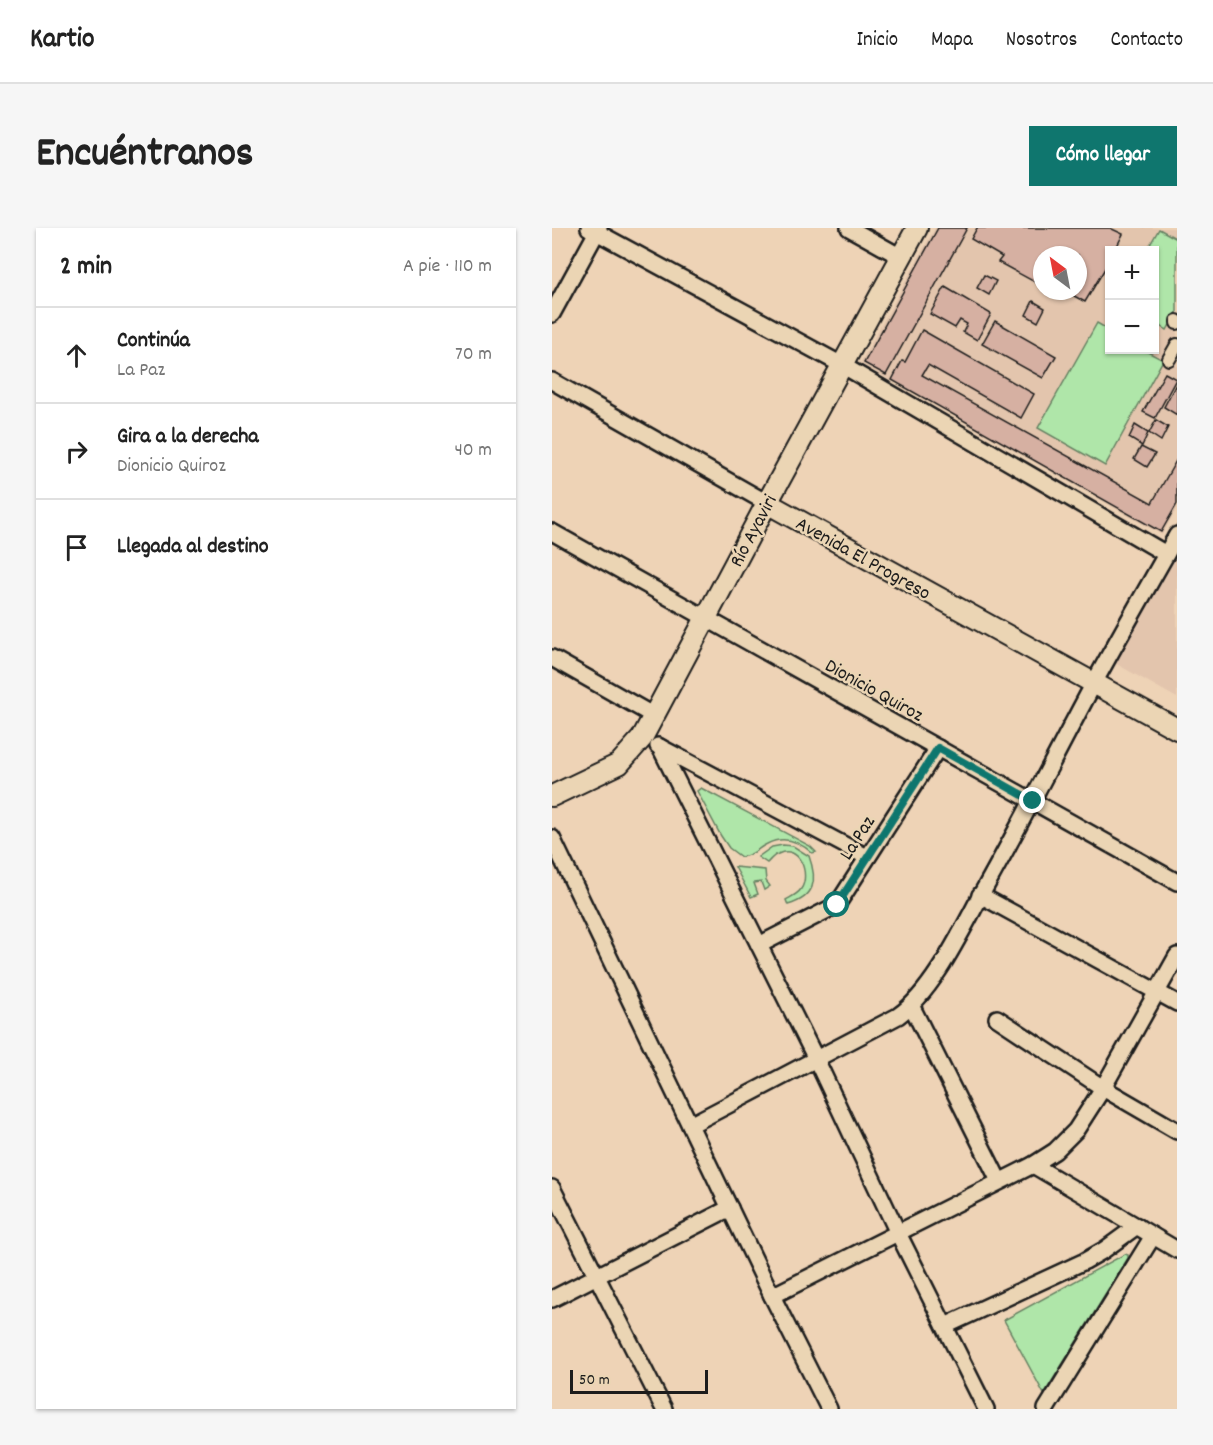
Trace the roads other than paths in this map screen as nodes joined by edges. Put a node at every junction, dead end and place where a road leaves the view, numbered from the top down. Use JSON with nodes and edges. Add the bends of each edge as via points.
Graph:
{"nodes":[{"id":1,"x":849,"y":228,"type":"edge"},
{"id":2,"x":917,"y":228,"type":"edge"},
{"id":3,"x":595,"y":229,"type":"edge"},
{"id":4,"x":901,"y":257,"type":"junction"},
{"id":5,"x":552,"y":314,"type":"edge"},
{"id":6,"x":1177,"y":345,"type":"edge"},
{"id":7,"x":1169,"y":358,"type":"dead end"},
{"id":8,"x":842,"y":365,"type":"junction"},
{"id":9,"x":552,"y":381,"type":"edge"},
{"id":10,"x":766,"y":502,"type":"junction"},
{"id":11,"x":552,"y":532,"type":"edge"},
{"id":12,"x":1177,"y":535,"type":"edge"},
{"id":13,"x":1166,"y":554,"type":"junction"},
{"id":14,"x":705,"y":618,"type":"junction"},
{"id":15,"x":552,"y":658,"type":"edge"},
{"id":16,"x":1093,"y":684,"type":"junction"},
{"id":17,"x":654,"y":716,"type":"junction"},
{"id":18,"x":1177,"y":729,"type":"edge"},
{"id":19,"x":642,"y":738,"type":"junction"},
{"id":20,"x":660,"y":747,"type":"junction"},
{"id":21,"x":938,"y":748,"type":"junction"},
{"id":22,"x":552,"y":796,"type":"edge"},
{"id":23,"x":1033,"y":801,"type":"junction"},
{"id":24,"x":552,"y":838,"type":"edge"},
{"id":25,"x":867,"y":857,"type":"junction"},
{"id":26,"x":1177,"y":882,"type":"edge"},
{"id":27,"x":980,"y":895,"type":"junction"},
{"id":28,"x":759,"y":945,"type":"junction"},
{"id":29,"x":1177,"y":956,"type":"edge"},
{"id":30,"x":1157,"y":992,"type":"junction"},
{"id":31,"x":1177,"y":1003,"type":"edge"},
{"id":32,"x":912,"y":1006,"type":"junction"},
{"id":33,"x":997,"y":1018,"type":"dead end"},
{"id":34,"x":816,"y":1059,"type":"junction"},
{"id":35,"x":1103,"y":1088,"type":"junction"},
{"id":36,"x":690,"y":1125,"type":"junction"},
{"id":37,"x":1177,"y":1131,"type":"edge"},
{"id":38,"x":1033,"y":1165,"type":"junction"},
{"id":39,"x":999,"y":1182,"type":"junction"},
{"id":40,"x":552,"y":1188,"type":"edge"},
{"id":41,"x":730,"y":1208,"type":"junction"},
{"id":42,"x":1137,"y":1226,"type":"junction"},
{"id":43,"x":898,"y":1233,"type":"junction"},
{"id":44,"x":1153,"y":1236,"type":"junction"},
{"id":45,"x":1177,"y":1250,"type":"edge"},
{"id":46,"x":597,"y":1276,"type":"junction"},
{"id":47,"x":772,"y":1296,"type":"junction"},
{"id":48,"x":552,"y":1299,"type":"edge"},
{"id":49,"x":945,"y":1326,"type":"junction"},
{"id":50,"x":664,"y":1409,"type":"edge"},
{"id":51,"x":829,"y":1409,"type":"edge"},
{"id":52,"x":986,"y":1409,"type":"edge"},
{"id":53,"x":1046,"y":1409,"type":"edge"}],
"edges":[{"from":1,"to":4,"type":"street"},
{"from":2,"to":4,"type":"street","name":"Río Ayaviri"},
{"from":3,"to":5,"type":"street"},
{"from":3,"to":8,"type":"street"},
{"from":4,"to":8,"type":"street","name":"Río Ayaviri"},
{"from":6,"to":7,"type":"street"},
{"from":8,"to":10,"type":"street","name":"Río Ayaviri"},
{"from":8,"to":13,"type":"street"},
{"from":9,"to":10,"type":"street","name":"Avenida El Progreso"},
{"from":10,"to":14,"type":"street","name":"Río Ayaviri"},
{"from":10,"to":16,"type":"street","name":"Avenida El Progreso"},
{"from":11,"to":14,"type":"street","name":"Dionicio Quiroz"},
{"from":12,"to":13,"type":"street"},
{"from":13,"to":16,"type":"street"},
{"from":14,"to":17,"type":"street","name":"Río Ayaviri"},
{"from":14,"to":21,"type":"street","name":"Dionicio Quiroz"},
{"from":15,"to":17,"type":"street"},
{"from":16,"to":18,"type":"street","name":"Avenida El Progreso"},
{"from":16,"to":23,"type":"street"},
{"from":17,"to":19,"type":"street","name":"Río Ayaviri"},
{"from":19,"to":20,"type":"street"},
{"from":19,"to":22,"type":"street","name":"Río Ayaviri","via":[[619,764]]},
{"from":20,"to":25,"type":"street"},
{"from":20,"to":28,"type":"street"},
{"from":21,"to":23,"type":"street","name":"Dionicio Quiroz"},
{"from":21,"to":25,"type":"street","name":"La Paz"},
{"from":23,"to":26,"type":"street","name":"Dionicio Quiroz"},
{"from":23,"to":27,"type":"street"},
{"from":24,"to":36,"type":"street"},
{"from":25,"to":28,"type":"street","name":"La Paz","via":[[837,905]]},
{"from":27,"to":30,"type":"street"},
{"from":27,"to":32,"type":"street","via":[[931,983]]},
{"from":28,"to":34,"type":"street"},
{"from":29,"to":30,"type":"street"},
{"from":30,"to":31,"type":"street"},
{"from":30,"to":35,"type":"street"},
{"from":32,"to":34,"type":"street"},
{"from":32,"to":39,"type":"street"},
{"from":33,"to":35,"type":"street"},
{"from":34,"to":36,"type":"street"},
{"from":34,"to":43,"type":"street"},
{"from":35,"to":37,"type":"street"},
{"from":35,"to":38,"type":"street","via":[[1076,1130],[1055,1151]]},
{"from":36,"to":41,"type":"street"},
{"from":38,"to":39,"type":"street"},
{"from":38,"to":42,"type":"street"},
{"from":39,"to":43,"type":"street"},
{"from":40,"to":46,"type":"street"},
{"from":41,"to":46,"type":"street"},
{"from":41,"to":47,"type":"street"},
{"from":42,"to":44,"type":"street"},
{"from":42,"to":49,"type":"street","via":[[1085,1261]]},
{"from":43,"to":47,"type":"street"},
{"from":43,"to":49,"type":"street"},
{"from":44,"to":45,"type":"street"},
{"from":44,"to":53,"type":"street"},
{"from":46,"to":48,"type":"street"},
{"from":46,"to":50,"type":"street"},
{"from":47,"to":51,"type":"street"},
{"from":49,"to":52,"type":"street"}]}
